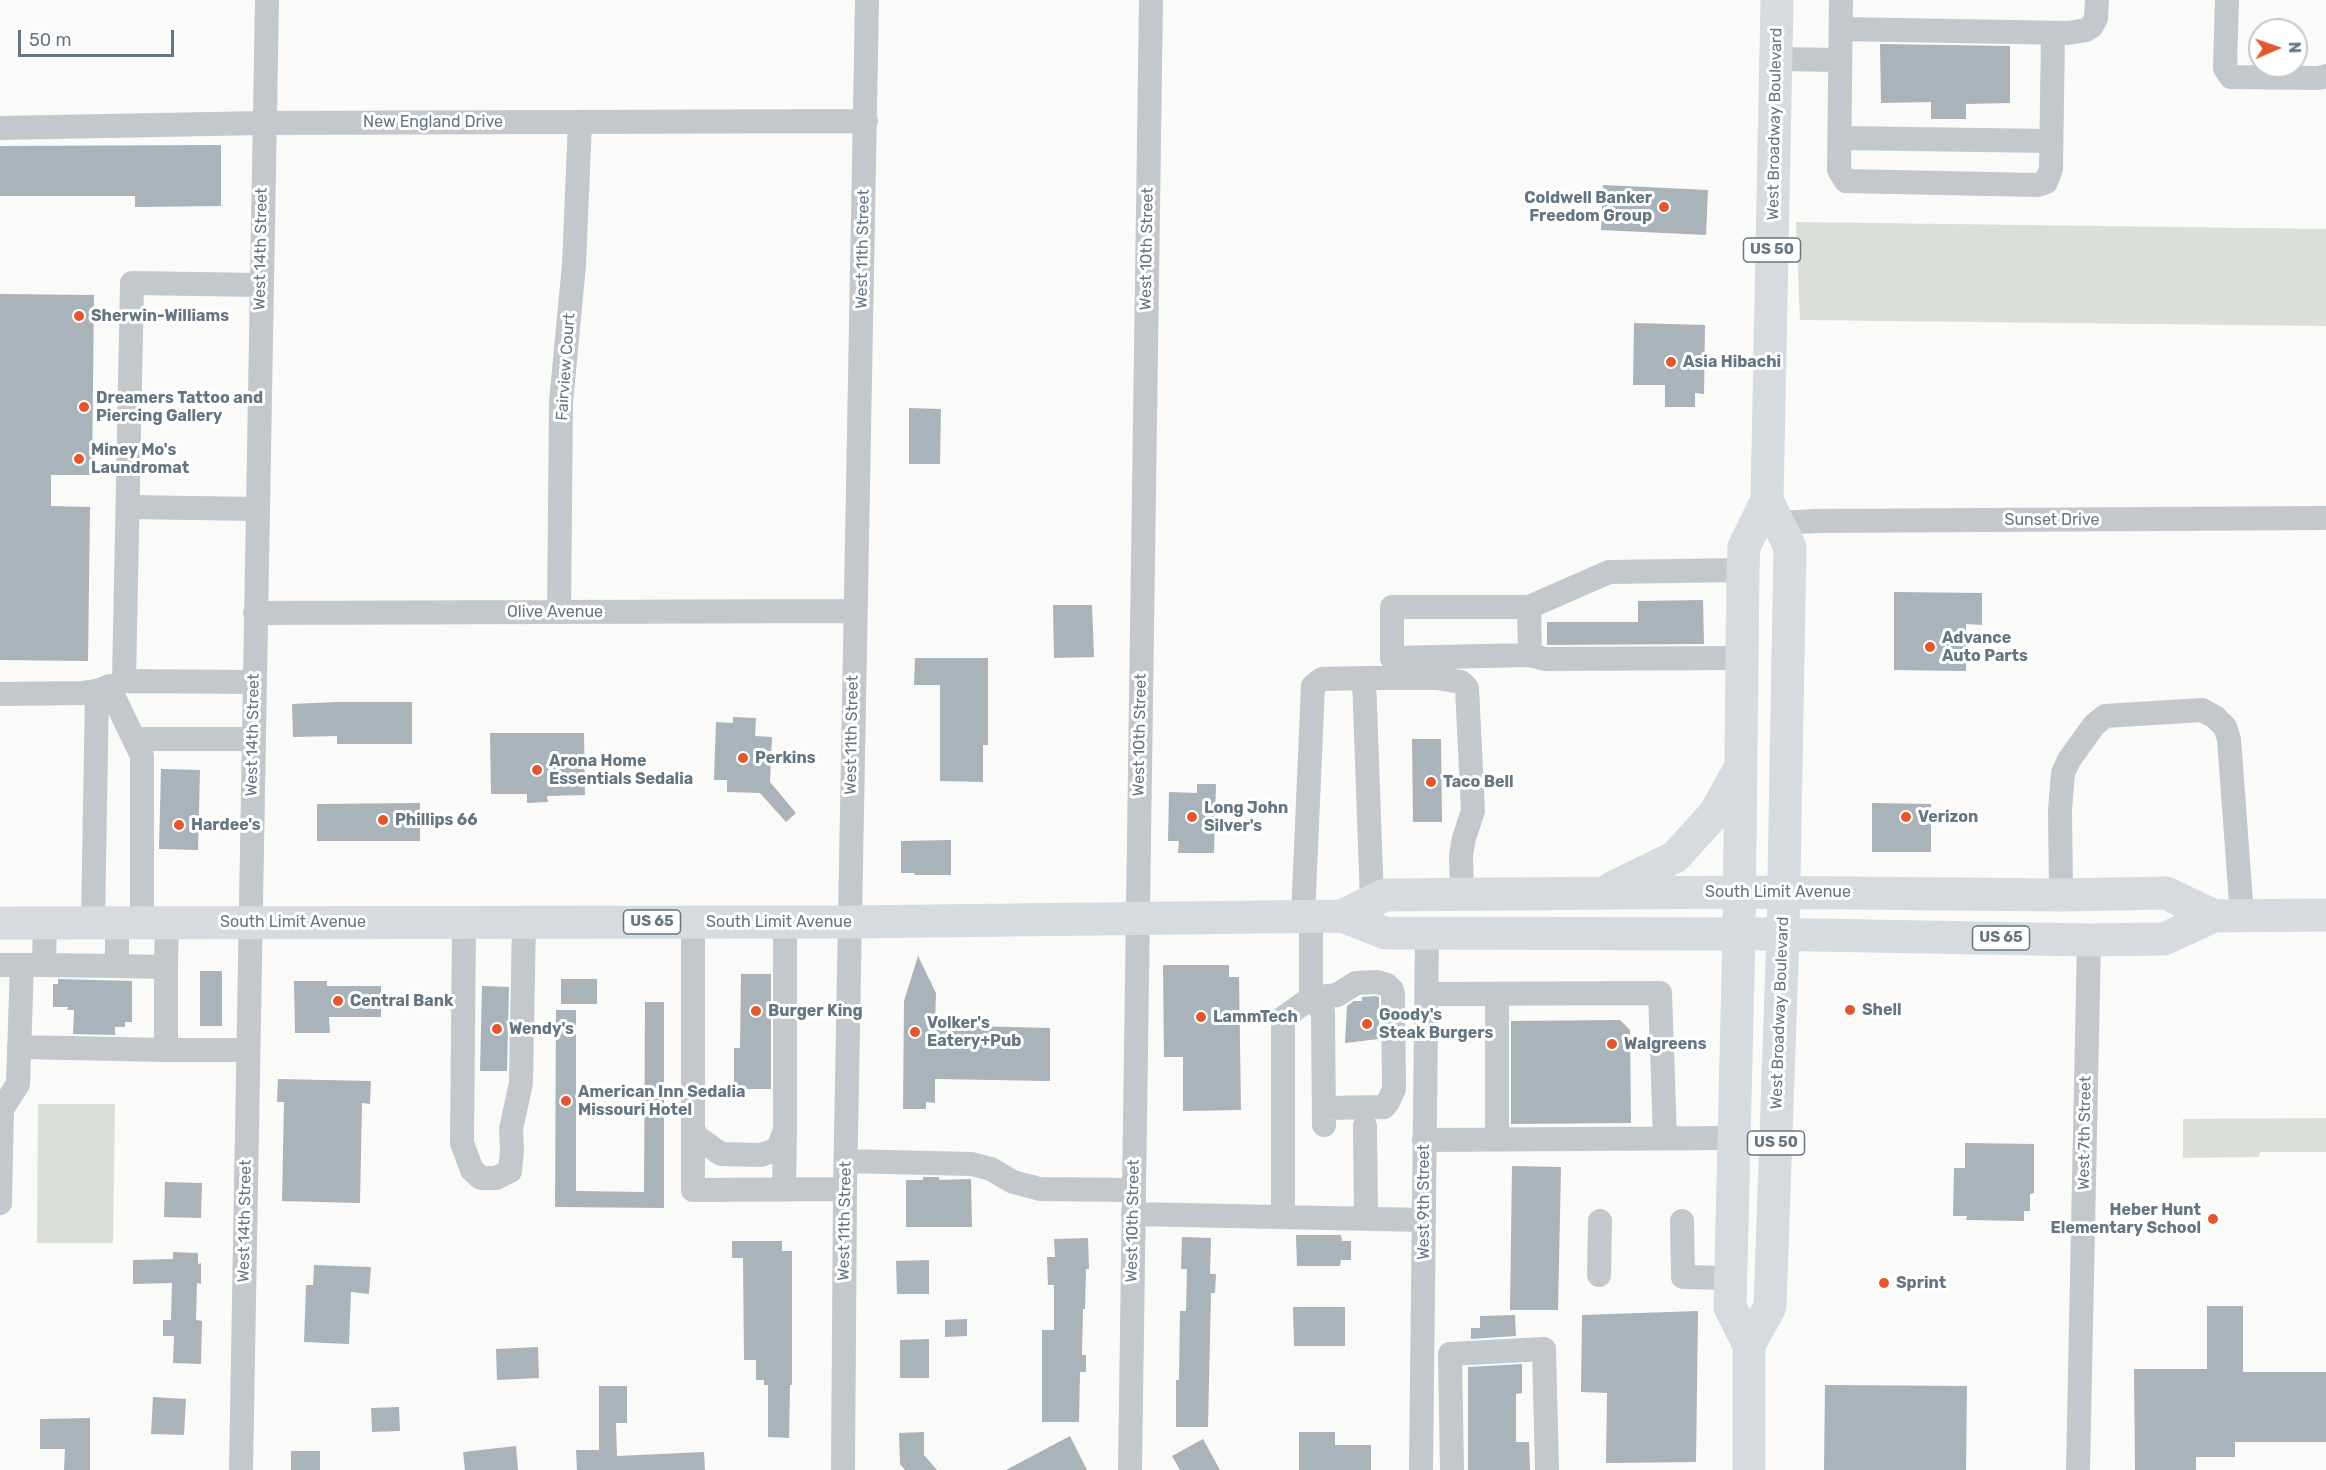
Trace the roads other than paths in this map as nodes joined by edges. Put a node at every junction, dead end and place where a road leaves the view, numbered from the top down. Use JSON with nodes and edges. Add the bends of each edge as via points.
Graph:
{"nodes":[{"id":1,"x":267,"y":0,"type":"edge"},
{"id":2,"x":867,"y":0,"type":"edge"},
{"id":3,"x":1151,"y":0,"type":"edge"},
{"id":4,"x":1777,"y":0,"type":"edge"},
{"id":5,"x":1841,"y":0,"type":"edge"},
{"id":6,"x":2097,"y":0,"type":"edge"},
{"id":7,"x":2227,"y":0,"type":"edge"},
{"id":8,"x":1841,"y":29,"type":"junction"},
{"id":9,"x":2053,"y":33,"type":"junction"},
{"id":10,"x":1776,"y":59,"type":"junction"},
{"id":11,"x":1840,"y":60,"type":"junction"},
{"id":12,"x":2326,"y":76,"type":"edge"},
{"id":13,"x":866,"y":121,"type":"junction"},
{"id":14,"x":580,"y":122,"type":"junction"},
{"id":15,"x":264,"y":123,"type":"junction"},
{"id":16,"x":0,"y":128,"type":"edge"},
{"id":17,"x":1840,"y":138,"type":"junction"},
{"id":18,"x":2051,"y":141,"type":"junction"},
{"id":19,"x":261,"y":285,"type":"junction"},
{"id":20,"x":128,"y":507,"type":"junction"},
{"id":21,"x":257,"y":509,"type":"junction"},
{"id":22,"x":1773,"y":512,"type":"junction"},
{"id":23,"x":2326,"y":518,"type":"edge"},
{"id":24,"x":1743,"y":570,"type":"junction"},
{"id":25,"x":1529,"y":607,"type":"junction"},
{"id":26,"x":854,"y":610,"type":"junction"},
{"id":27,"x":559,"y":612,"type":"junction"},
{"id":28,"x":255,"y":613,"type":"junction"},
{"id":29,"x":1530,"y":655,"type":"junction"},
{"id":30,"x":1743,"y":658,"type":"junction"},
{"id":31,"x":1364,"y":678,"type":"junction"},
{"id":32,"x":254,"y":682,"type":"junction"},
{"id":33,"x":110,"y":686,"type":"junction"},
{"id":34,"x":0,"y":694,"type":"edge"},
{"id":35,"x":135,"y":739,"type":"junction"},
{"id":36,"x":253,"y":740,"type":"junction"},
{"id":37,"x":1742,"y":766,"type":"junction"},
{"id":38,"x":1740,"y":891,"type":"junction"},
{"id":39,"x":1603,"y":892,"type":"junction"},
{"id":40,"x":1784,"y":892,"type":"junction"},
{"id":41,"x":1462,"y":893,"type":"junction"},
{"id":42,"x":2061,"y":895,"type":"junction"},
{"id":43,"x":1372,"y":901,"type":"junction"},
{"id":44,"x":2326,"y":915,"type":"edge"},
{"id":45,"x":2228,"y":916,"type":"junction"},
{"id":46,"x":1318,"y":917,"type":"junction"},
{"id":47,"x":1137,"y":920,"type":"junction"},
{"id":48,"x":130,"y":922,"type":"junction"},
{"id":49,"x":250,"y":922,"type":"junction"},
{"id":50,"x":465,"y":922,"type":"junction"},
{"id":51,"x":524,"y":922,"type":"junction"},
{"id":52,"x":693,"y":922,"type":"junction"},
{"id":53,"x":785,"y":922,"type":"junction"},
{"id":54,"x":849,"y":922,"type":"junction"},
{"id":55,"x":0,"y":923,"type":"edge"},
{"id":56,"x":45,"y":923,"type":"junction"},
{"id":57,"x":1426,"y":934,"type":"junction"},
{"id":58,"x":1739,"y":934,"type":"junction"},
{"id":59,"x":1783,"y":934,"type":"junction"},
{"id":60,"x":2089,"y":940,"type":"junction"},
{"id":61,"x":22,"y":965,"type":"edge"},
{"id":62,"x":117,"y":966,"type":"junction"},
{"id":63,"x":166,"y":967,"type":"junction"},
{"id":64,"x":1427,"y":994,"type":"junction"},
{"id":65,"x":1497,"y":994,"type":"junction"},
{"id":66,"x":1311,"y":998,"type":"junction"},
{"id":67,"x":19,"y":1047,"type":"junction"},
{"id":68,"x":166,"y":1050,"type":"junction"},
{"id":69,"x":248,"y":1050,"type":"junction"},
{"id":70,"x":1386,"y":1105,"type":"junction"},
{"id":71,"x":1425,"y":1105,"type":"junction"},
{"id":72,"x":1365,"y":1126,"type":"dead end"},
{"id":73,"x":693,"y":1128,"type":"junction"},
{"id":74,"x":785,"y":1130,"type":"junction"},
{"id":75,"x":1665,"y":1138,"type":"junction"},
{"id":76,"x":1733,"y":1138,"type":"junction"},
{"id":77,"x":1424,"y":1140,"type":"junction"},
{"id":78,"x":1497,"y":1140,"type":"junction"},
{"id":79,"x":846,"y":1161,"type":"junction"},
{"id":80,"x":784,"y":1189,"type":"junction"},
{"id":81,"x":844,"y":1189,"type":"junction"},
{"id":82,"x":1133,"y":1202,"type":"junction"},
{"id":83,"x":0,"y":1203,"type":"edge"},
{"id":84,"x":1283,"y":1217,"type":"junction"},
{"id":85,"x":1366,"y":1219,"type":"junction"},
{"id":86,"x":1424,"y":1220,"type":"junction"},
{"id":87,"x":1600,"y":1221,"type":"dead end"},
{"id":88,"x":1682,"y":1221,"type":"dead end"},
{"id":89,"x":1599,"y":1275,"type":"dead end"},
{"id":90,"x":1731,"y":1278,"type":"junction"},
{"id":91,"x":1749,"y":1345,"type":"junction"},
{"id":92,"x":241,"y":1470,"type":"edge"},
{"id":93,"x":843,"y":1470,"type":"edge"},
{"id":94,"x":1130,"y":1470,"type":"edge"},
{"id":95,"x":1420,"y":1470,"type":"edge"},
{"id":96,"x":1452,"y":1470,"type":"edge"},
{"id":97,"x":1547,"y":1470,"type":"edge"},
{"id":98,"x":1749,"y":1470,"type":"edge"},
{"id":99,"x":2078,"y":1470,"type":"edge"}],
"edges":[{"from":1,"to":15,"type":"street","name":"West 14th Street"},
{"from":2,"to":13,"type":"street","name":"West 11th Street"},
{"from":3,"to":47,"type":"street","name":"West 10th Street"},
{"from":4,"to":10,"type":"highway","name":"West Broadway Boulevard","number":"US 50"},
{"from":5,"to":8,"type":"street"},
{"from":6,"to":9,"type":"street","via":[[2092,26]]},
{"from":7,"to":12,"type":"street","via":[[2225,68],[2232,77]]},
{"from":8,"to":9,"type":"street"},
{"from":8,"to":11,"type":"street"},
{"from":9,"to":18,"type":"street"},
{"from":10,"to":11,"type":"street"},
{"from":10,"to":22,"type":"highway","name":"West Broadway Boulevard","number":"US 50"},
{"from":11,"to":17,"type":"street"},
{"from":13,"to":14,"type":"street","name":"New England Drive"},
{"from":13,"to":26,"type":"street","name":"West 11th Street"},
{"from":14,"to":15,"type":"street","name":"New England Drive"},
{"from":14,"to":27,"type":"street","name":"Fairview Court","via":[[574,265],[561,402]]},
{"from":15,"to":16,"type":"street","name":"New England Drive"},
{"from":15,"to":19,"type":"street","name":"West 14th Street"},
{"from":17,"to":18,"type":"street"},
{"from":17,"to":18,"type":"street","via":[[1839,170],[1846,181],[2037,185],[2050,176]]},
{"from":19,"to":20,"type":"street","via":[[132,283]]},
{"from":19,"to":21,"type":"street","name":"West 14th Street"},
{"from":20,"to":21,"type":"street"},
{"from":20,"to":33,"type":"street"},
{"from":21,"to":28,"type":"street","name":"West 14th Street"},
{"from":22,"to":23,"type":"street","name":"Sunset Drive","via":[[1816,521]]},
{"from":22,"to":24,"type":"highway","name":"West Broadway Boulevard","number":"US 50","via":[[1744,548]]},
{"from":22,"to":40,"type":"highway","name":"West Broadway Boulevard","number":"US 50","via":[[1790,547]]},
{"from":24,"to":25,"type":"street","via":[[1610,572]]},
{"from":24,"to":30,"type":"highway","name":"West Broadway Boulevard","number":"US 50"},
{"from":25,"to":29,"type":"street"},
{"from":25,"to":29,"type":"street","via":[[1392,608],[1392,658]]},
{"from":26,"to":27,"type":"street","name":"Olive Avenue"},
{"from":26,"to":54,"type":"street","name":"West 11th Street"},
{"from":27,"to":28,"type":"street","name":"Olive Avenue"},
{"from":28,"to":32,"type":"street","name":"West 14th Street"},
{"from":29,"to":30,"type":"street","via":[[1545,659]]},
{"from":30,"to":37,"type":"highway","name":"West Broadway Boulevard","number":"US 50"},
{"from":31,"to":41,"type":"street","via":[[1437,678],[1461,682],[1467,688],[1473,810],[1462,847]]},
{"from":31,"to":43,"type":"street"},
{"from":31,"to":46,"type":"street","via":[[1322,679],[1313,686]]},
{"from":32,"to":33,"type":"street"},
{"from":32,"to":36,"type":"street","name":"West 14th Street"},
{"from":33,"to":34,"type":"street"},
{"from":33,"to":35,"type":"street"},
{"from":33,"to":48,"type":"street"},
{"from":35,"to":36,"type":"street"},
{"from":35,"to":48,"type":"street","via":[[142,756],[142,770]]},
{"from":36,"to":49,"type":"street","name":"West 14th Street"},
{"from":37,"to":38,"type":"highway","name":"West Broadway Boulevard","number":"US 50"},
{"from":37,"to":39,"type":"highway","via":[[1715,813],[1675,857]]},
{"from":38,"to":39,"type":"highway","name":"South Limit Avenue","number":"US 65"},
{"from":38,"to":40,"type":"highway","name":"South Limit Avenue","number":"US 65"},
{"from":38,"to":58,"type":"highway","name":"West Broadway Boulevard","number":"US 50"},
{"from":39,"to":41,"type":"highway","name":"South Limit Avenue","number":"US 65"},
{"from":40,"to":42,"type":"highway","name":"South Limit Avenue","number":"US 65"},
{"from":40,"to":59,"type":"highway","name":"West Broadway Boulevard","number":"US 50"},
{"from":41,"to":43,"type":"highway","name":"South Limit Avenue","number":"US 65","via":[[1385,895]]},
{"from":42,"to":45,"type":"highway","name":"South Limit Avenue","number":"US 65","via":[[2166,893]]},
{"from":42,"to":45,"type":"street","via":[[2063,773],[2094,725],[2105,716],[2202,710],[2225,727],[2229,739]]},
{"from":43,"to":46,"type":"highway","name":"South Limit Avenue","number":"US 65"},
{"from":44,"to":45,"type":"highway","name":"South Limit Avenue","number":"US 65"},
{"from":45,"to":60,"type":"highway","name":"South Limit Avenue","number":"US 65","via":[[2164,939]]},
{"from":46,"to":47,"type":"highway","name":"South Limit Avenue","number":"US 65"},
{"from":46,"to":57,"type":"highway","name":"South Limit Avenue","number":"US 65","via":[[1385,933]]},
{"from":46,"to":66,"type":"street"},
{"from":47,"to":54,"type":"highway","name":"South Limit Avenue","number":"US 65"},
{"from":47,"to":82,"type":"street","name":"West 10th Street"},
{"from":48,"to":49,"type":"highway","name":"South Limit Avenue","number":"US 65"},
{"from":48,"to":56,"type":"highway","name":"South Limit Avenue","number":"US 65"},
{"from":48,"to":62,"type":"street"},
{"from":48,"to":63,"type":"street"},
{"from":49,"to":50,"type":"highway","name":"South Limit Avenue","number":"US 65"},
{"from":49,"to":69,"type":"street","name":"West 14th Street"},
{"from":50,"to":51,"type":"highway","name":"South Limit Avenue","number":"US 65"},
{"from":50,"to":51,"type":"street","via":[[462,1143],[472,1170],[481,1178],[496,1178],[510,1171],[511,1130],[521,1083]]},
{"from":51,"to":52,"type":"highway","name":"South Limit Avenue","number":"US 65"},
{"from":52,"to":53,"type":"highway","name":"South Limit Avenue","number":"US 65"},
{"from":52,"to":73,"type":"street"},
{"from":53,"to":54,"type":"highway","name":"South Limit Avenue","number":"US 65"},
{"from":53,"to":74,"type":"street"},
{"from":54,"to":79,"type":"street","name":"West 11th Street"},
{"from":55,"to":56,"type":"highway","name":"South Limit Avenue","number":"US 65"},
{"from":56,"to":61,"type":"street"},
{"from":57,"to":58,"type":"highway","name":"South Limit Avenue","number":"US 65"},
{"from":57,"to":64,"type":"street","name":"West 9th Street"},
{"from":58,"to":59,"type":"highway","name":"South Limit Avenue","number":"US 65"},
{"from":58,"to":76,"type":"highway","name":"West Broadway Boulevard","number":"US 50"},
{"from":59,"to":60,"type":"highway","name":"South Limit Avenue","number":"US 65"},
{"from":59,"to":91,"type":"highway","name":"West Broadway Boulevard","number":"US 50","via":[[1770,1306]]},
{"from":60,"to":99,"type":"street","name":"West 7th Street"},
{"from":61,"to":62,"type":"street"},
{"from":61,"to":67,"type":"street"},
{"from":62,"to":63,"type":"street"},
{"from":63,"to":68,"type":"street"},
{"from":64,"to":65,"type":"street"},
{"from":64,"to":71,"type":"street","name":"West 9th Street"},
{"from":65,"to":75,"type":"street","via":[[1660,993]]},
{"from":65,"to":78,"type":"street"},
{"from":66,"to":70,"type":"street","via":[[1323,1012],[1324,1117]]},
{"from":66,"to":70,"type":"street","via":[[1337,994],[1356,982],[1377,982],[1392,990],[1394,1089]]},
{"from":66,"to":84,"type":"street","via":[[1283,1018]]},
{"from":67,"to":68,"type":"street"},
{"from":67,"to":83,"type":"street","via":[[18,1084],[2,1109]]},
{"from":68,"to":69,"type":"street"},
{"from":69,"to":92,"type":"street","name":"West 14th Street"},
{"from":70,"to":71,"type":"street"},
{"from":71,"to":77,"type":"street","name":"West 9th Street"},
{"from":72,"to":85,"type":"street"},
{"from":73,"to":74,"type":"street","via":[[697,1137],[722,1154],[739,1155],[761,1155],[778,1149]]},
{"from":73,"to":80,"type":"street","via":[[693,1190]]},
{"from":74,"to":80,"type":"street"},
{"from":75,"to":76,"type":"street"},
{"from":75,"to":78,"type":"street"},
{"from":76,"to":90,"type":"highway","name":"West Broadway Boulevard","number":"US 50"},
{"from":77,"to":78,"type":"street"},
{"from":77,"to":86,"type":"street","name":"West 9th Street"},
{"from":79,"to":81,"type":"street","name":"West 11th Street"},
{"from":79,"to":82,"type":"street","via":[[972,1164],[991,1168],[1012,1182],[1040,1189]]},
{"from":80,"to":81,"type":"street"},
{"from":81,"to":93,"type":"street","name":"West 11th Street"},
{"from":82,"to":84,"type":"street"},
{"from":82,"to":94,"type":"street","name":"West 10th Street"},
{"from":84,"to":85,"type":"street"},
{"from":85,"to":86,"type":"street"},
{"from":86,"to":95,"type":"street","name":"West 9th Street"},
{"from":87,"to":89,"type":"street"},
{"from":88,"to":90,"type":"street","via":[[1683,1277]]},
{"from":90,"to":91,"type":"highway","name":"West Broadway Boulevard","number":"US 50","via":[[1730,1307]]},
{"from":91,"to":98,"type":"highway","name":"West Broadway Boulevard","number":"US 50"},
{"from":96,"to":97,"type":"street","via":[[1450,1354],[1544,1349]]}]}
